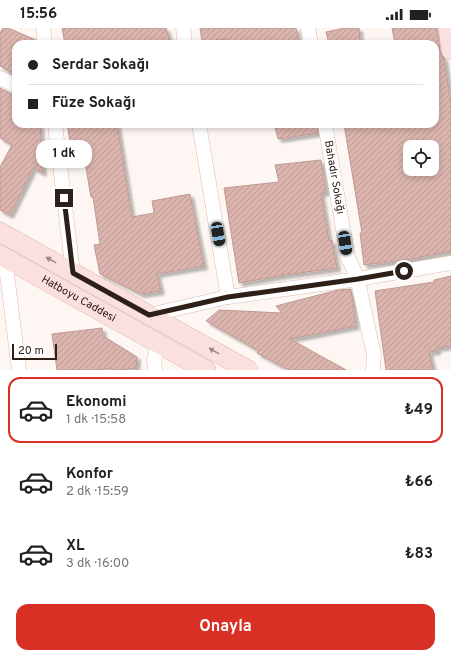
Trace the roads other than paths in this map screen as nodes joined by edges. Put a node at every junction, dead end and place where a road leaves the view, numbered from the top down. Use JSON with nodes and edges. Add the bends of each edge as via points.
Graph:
{"nodes":[{"id":1,"x":43,"y":28,"type":"edge"},
{"id":2,"x":183,"y":28,"type":"edge"},
{"id":3,"x":308,"y":28,"type":"edge"},
{"id":4,"x":448,"y":28,"type":"edge"},
{"id":5,"x":44,"y":40,"type":"edge"},
{"id":6,"x":184,"y":40,"type":"edge"},
{"id":7,"x":310,"y":40,"type":"edge"},
{"id":8,"x":451,"y":50,"type":"edge"},
{"id":9,"x":0,"y":78,"type":"edge"},
{"id":10,"x":12,"y":84,"type":"edge"},
{"id":11,"x":55,"y":128,"type":"edge"},
{"id":12,"x":200,"y":128,"type":"edge"},
{"id":13,"x":326,"y":128,"type":"edge"},
{"id":14,"x":0,"y":232,"type":"edge"},
{"id":15,"x":2,"y":256,"type":"edge"},
{"id":16,"x":451,"y":263,"type":"edge"},
{"id":17,"x":73,"y":273,"type":"junction"},
{"id":18,"x":358,"y":279,"type":"junction"},
{"id":19,"x":228,"y":297,"type":"junction"},
{"id":20,"x":149,"y":315,"type":"junction"},
{"id":21,"x":141,"y":334,"type":"junction"},
{"id":22,"x":156,"y":358,"type":"edge"},
{"id":23,"x":19,"y":370,"type":"edge"},
{"id":24,"x":206,"y":370,"type":"edge"},
{"id":25,"x":248,"y":370,"type":"edge"},
{"id":26,"x":373,"y":370,"type":"edge"}],
"edges":[{"from":1,"to":5,"type":"street"},
{"from":2,"to":6,"type":"street"},
{"from":3,"to":7,"type":"street"},
{"from":4,"to":8,"type":"street"},
{"from":9,"to":10,"type":"street"},
{"from":11,"to":17,"type":"street"},
{"from":12,"to":19,"type":"street"},
{"from":13,"to":18,"type":"street","name":"Bahadır Sokağı","via":[[348,258]]},
{"from":17,"to":14,"type":"street","name":"Hatboyu Caddesi","one_way":true},
{"from":15,"to":21,"type":"street","name":"Hatboyu Caddesi"},
{"from":15,"to":23,"type":"street"},
{"from":16,"to":18,"type":"street"},
{"from":17,"to":20,"type":"street","name":"Hatboyu Caddesi"},
{"from":18,"to":19,"type":"street"},
{"from":18,"to":26,"type":"street","name":"Bahadır Sokağı","via":[[374,355]]},
{"from":19,"to":20,"type":"street"},
{"from":20,"to":21,"type":"street"},
{"from":25,"to":20,"type":"street","name":"Hatboyu Caddesi","one_way":true},
{"from":21,"to":22,"type":"street","name":"Hatboyu Caddesi"},
{"from":22,"to":24,"type":"street","name":"Hatboyu Caddesi"}]}
